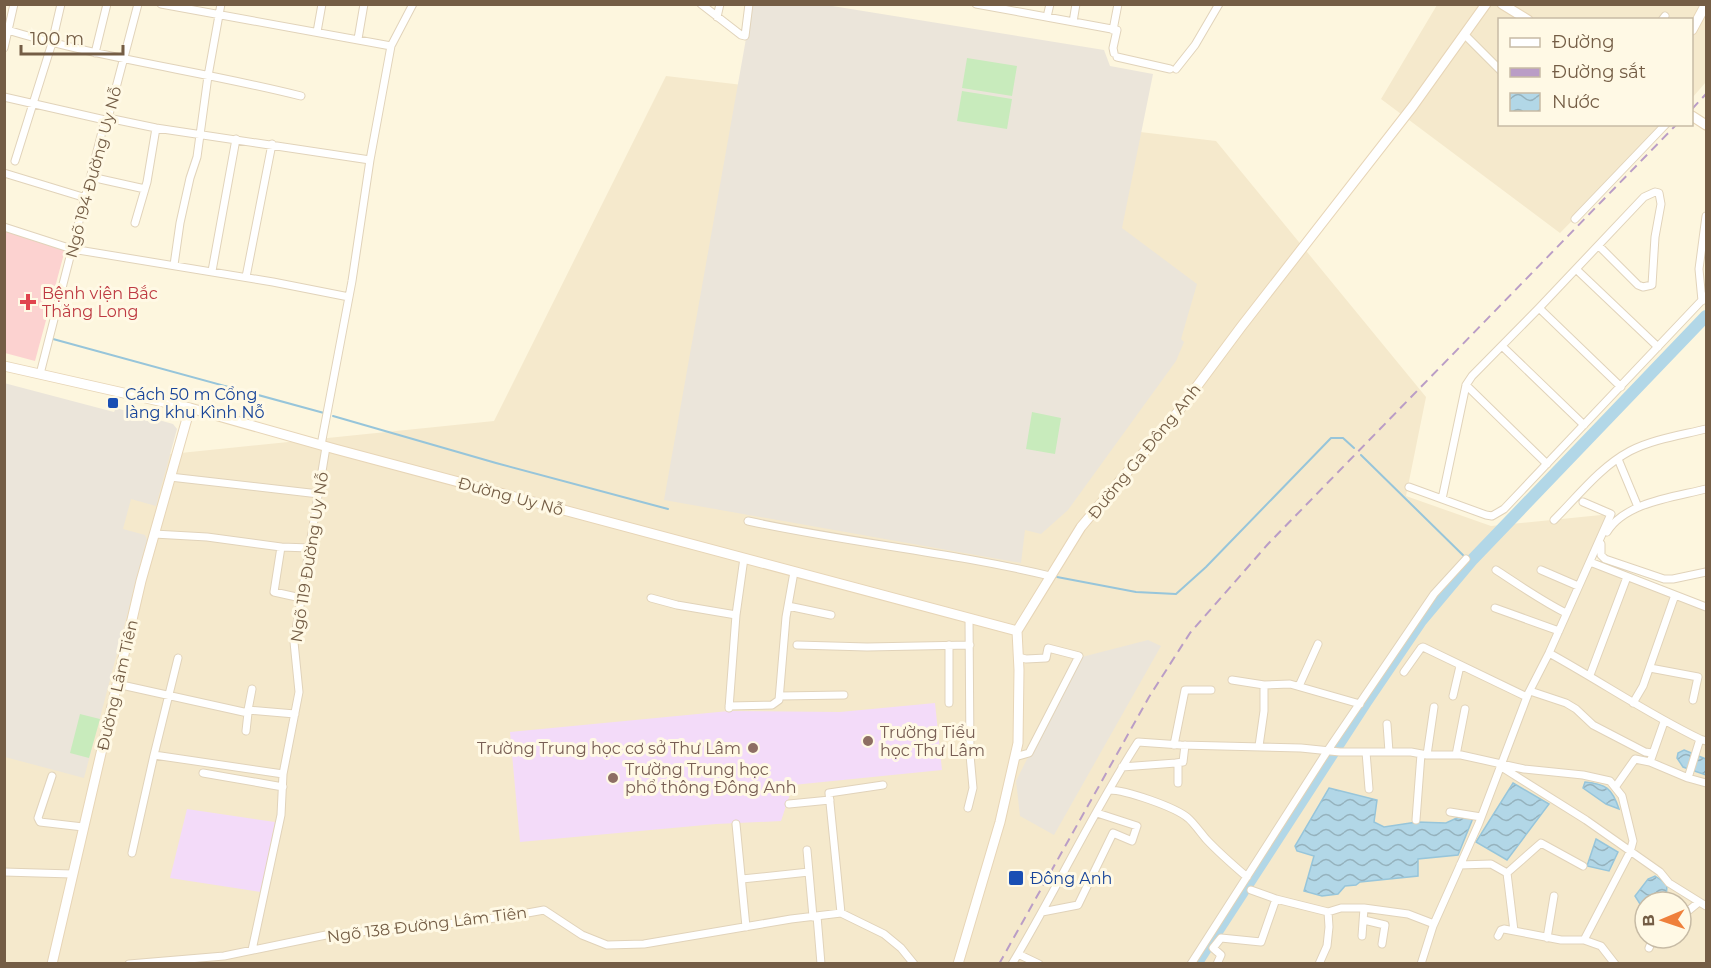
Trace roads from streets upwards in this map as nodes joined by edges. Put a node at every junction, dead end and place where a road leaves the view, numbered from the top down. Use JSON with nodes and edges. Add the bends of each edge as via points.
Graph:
{"nodes":[{"id":1,"x":14,"y":4,"type":"edge"},
{"id":2,"x":61,"y":4,"type":"edge"},
{"id":3,"x":107,"y":4,"type":"edge"},
{"id":4,"x":138,"y":4,"type":"edge"},
{"id":5,"x":162,"y":4,"type":"edge"},
{"id":6,"x":221,"y":4,"type":"edge"},
{"id":7,"x":322,"y":4,"type":"edge"},
{"id":8,"x":364,"y":4,"type":"edge"},
{"id":9,"x":413,"y":4,"type":"edge"},
{"id":10,"x":701,"y":4,"type":"edge"},
{"id":11,"x":720,"y":4,"type":"edge"},
{"id":12,"x":749,"y":4,"type":"edge"},
{"id":13,"x":976,"y":4,"type":"edge"},
{"id":14,"x":1025,"y":4,"type":"edge"},
{"id":15,"x":1050,"y":4,"type":"edge"},
{"id":16,"x":1076,"y":4,"type":"edge"},
{"id":17,"x":1118,"y":4,"type":"edge"},
{"id":18,"x":1219,"y":4,"type":"edge"},
{"id":19,"x":1486,"y":4,"type":"edge"},
{"id":20,"x":1502,"y":4,"type":"edge"},
{"id":21,"x":1706,"y":4,"type":"edge"},
{"id":22,"x":1001,"y":7,"type":"edge"},
{"id":23,"x":1024,"y":13,"type":"junction"},
{"id":24,"x":219,"y":15,"type":"junction"},
{"id":25,"x":717,"y":17,"type":"junction"},
{"id":26,"x":1047,"y":17,"type":"junction"},
{"id":27,"x":1525,"y":18,"type":"edge"},
{"id":28,"x":1073,"y":22,"type":"junction"},
{"id":29,"x":1693,"y":28,"type":"edge"},
{"id":30,"x":6,"y":30,"type":"edge"},
{"id":31,"x":1113,"y":30,"type":"junction"},
{"id":32,"x":317,"y":32,"type":"junction"},
{"id":33,"x":1464,"y":34,"type":"junction"},
{"id":34,"x":358,"y":39,"type":"junction"},
{"id":35,"x":52,"y":43,"type":"junction"},
{"id":36,"x":391,"y":46,"type":"junction"},
{"id":37,"x":4,"y":48,"type":"edge"},
{"id":38,"x":95,"y":53,"type":"junction"},
{"id":39,"x":124,"y":59,"type":"junction"},
{"id":40,"x":1498,"y":68,"type":"edge"},
{"id":41,"x":208,"y":76,"type":"junction"},
{"id":42,"x":300,"y":96,"type":"dead end"},
{"id":43,"x":4,"y":97,"type":"edge"},
{"id":44,"x":32,"y":104,"type":"junction"},
{"id":45,"x":1693,"y":117,"type":"edge"},
{"id":46,"x":106,"y":119,"type":"junction"},
{"id":47,"x":1707,"y":125,"type":"edge"},
{"id":48,"x":1664,"y":126,"type":"edge"},
{"id":49,"x":156,"y":128,"type":"junction"},
{"id":50,"x":202,"y":134,"type":"junction"},
{"id":51,"x":236,"y":139,"type":"junction"},
{"id":52,"x":272,"y":144,"type":"junction"},
{"id":53,"x":369,"y":160,"type":"junction"},
{"id":54,"x":15,"y":162,"type":"dead end"},
{"id":55,"x":4,"y":173,"type":"edge"},
{"id":56,"x":91,"y":177,"type":"junction"},
{"id":57,"x":145,"y":189,"type":"junction"},
{"id":58,"x":86,"y":198,"type":"junction"},
{"id":59,"x":1707,"y":216,"type":"edge"},
{"id":60,"x":1575,"y":219,"type":"dead end"},
{"id":61,"x":135,"y":223,"type":"dead end"},
{"id":62,"x":4,"y":227,"type":"edge"},
{"id":63,"x":1599,"y":246,"type":"junction"},
{"id":64,"x":72,"y":249,"type":"junction"},
{"id":65,"x":174,"y":265,"type":"junction"},
{"id":66,"x":1576,"y":270,"type":"junction"},
{"id":67,"x":212,"y":271,"type":"junction"},
{"id":68,"x":246,"y":277,"type":"junction"},
{"id":69,"x":349,"y":297,"type":"junction"},
{"id":70,"x":1704,"y":299,"type":"edge"},
{"id":71,"x":1539,"y":309,"type":"junction"},
{"id":72,"x":1502,"y":346,"type":"junction"},
{"id":73,"x":1658,"y":347,"type":"junction"},
{"id":74,"x":4,"y":366,"type":"edge"},
{"id":75,"x":40,"y":374,"type":"junction"},
{"id":76,"x":1466,"y":385,"type":"junction"},
{"id":77,"x":1621,"y":387,"type":"junction"},
{"id":78,"x":190,"y":408,"type":"junction"},
{"id":79,"x":1584,"y":425,"type":"junction"},
{"id":80,"x":1707,"y":429,"type":"edge"},
{"id":81,"x":324,"y":446,"type":"junction"},
{"id":82,"x":1618,"y":459,"type":"junction"},
{"id":83,"x":1547,"y":464,"type":"junction"},
{"id":84,"x":170,"y":477,"type":"junction"},
{"id":85,"x":1409,"y":487,"type":"dead end"},
{"id":86,"x":1707,"y":489,"type":"edge"},
{"id":87,"x":319,"y":494,"type":"junction"},
{"id":88,"x":1442,"y":499,"type":"junction"},
{"id":89,"x":1583,"y":502,"type":"dead end"},
{"id":90,"x":1638,"y":507,"type":"junction"},
{"id":91,"x":1554,"y":520,"type":"dead end"},
{"id":92,"x":748,"y":521,"type":"dead end"},
{"id":93,"x":154,"y":534,"type":"junction"},
{"id":94,"x":281,"y":547,"type":"junction"},
{"id":95,"x":310,"y":548,"type":"junction"},
{"id":96,"x":744,"y":558,"type":"junction"},
{"id":97,"x":1466,"y":560,"type":"dead end"},
{"id":98,"x":1590,"y":562,"type":"junction"},
{"id":99,"x":1496,"y":570,"type":"dead end"},
{"id":100,"x":1541,"y":570,"type":"dead end"},
{"id":101,"x":794,"y":572,"type":"junction"},
{"id":102,"x":1707,"y":572,"type":"edge"},
{"id":103,"x":1050,"y":576,"type":"junction"},
{"id":104,"x":1627,"y":577,"type":"junction"},
{"id":105,"x":1578,"y":586,"type":"junction"},
{"id":106,"x":1675,"y":595,"type":"junction"},
{"id":107,"x":301,"y":598,"type":"junction"},
{"id":108,"x":651,"y":598,"type":"dead end"},
{"id":109,"x":788,"y":606,"type":"junction"},
{"id":110,"x":1707,"y":607,"type":"edge"},
{"id":111,"x":1495,"y":608,"type":"dead end"},
{"id":112,"x":1566,"y":613,"type":"junction"},
{"id":113,"x":736,"y":615,"type":"junction"},
{"id":114,"x":831,"y":615,"type":"dead end"},
{"id":115,"x":969,"y":618,"type":"junction"},
{"id":116,"x":1017,"y":631,"type":"junction"},
{"id":117,"x":1559,"y":631,"type":"junction"},
{"id":118,"x":1318,"y":644,"type":"dead end"},
{"id":119,"x":797,"y":645,"type":"dead end"},
{"id":120,"x":949,"y":645,"type":"junction"},
{"id":121,"x":970,"y":645,"type":"junction"},
{"id":122,"x":1549,"y":653,"type":"junction"},
{"id":123,"x":1018,"y":657,"type":"junction"},
{"id":124,"x":178,"y":658,"type":"dead end"},
{"id":125,"x":1460,"y":666,"type":"junction"},
{"id":126,"x":1650,"y":668,"type":"junction"},
{"id":127,"x":1404,"y":672,"type":"dead end"},
{"id":128,"x":1590,"y":675,"type":"junction"},
{"id":129,"x":1232,"y":680,"type":"dead end"},
{"id":130,"x":117,"y":684,"type":"junction"},
{"id":131,"x":1264,"y":686,"type":"junction"},
{"id":132,"x":1299,"y":686,"type":"junction"},
{"id":133,"x":252,"y":689,"type":"dead end"},
{"id":134,"x":1211,"y":690,"type":"dead end"},
{"id":135,"x":1529,"y":694,"type":"junction"},
{"id":136,"x":844,"y":695,"type":"dead end"},
{"id":137,"x":170,"y":696,"type":"junction"},
{"id":138,"x":780,"y":696,"type":"junction"},
{"id":139,"x":1453,"y":696,"type":"dead end"},
{"id":140,"x":1693,"y":700,"type":"dead end"},
{"id":141,"x":949,"y":703,"type":"dead end"},
{"id":142,"x":1633,"y":703,"type":"junction"},
{"id":143,"x":1360,"y":704,"type":"junction"},
{"id":144,"x":1434,"y":707,"type":"dead end"},
{"id":145,"x":1465,"y":709,"type":"dead end"},
{"id":146,"x":248,"y":711,"type":"junction"},
{"id":147,"x":294,"y":714,"type":"junction"},
{"id":148,"x":1664,"y":722,"type":"junction"},
{"id":149,"x":1387,"y":724,"type":"dead end"},
{"id":150,"x":246,"y":731,"type":"dead end"},
{"id":151,"x":1703,"y":740,"type":"edge"},
{"id":152,"x":1174,"y":745,"type":"junction"},
{"id":153,"x":1185,"y":745,"type":"junction"},
{"id":154,"x":1259,"y":746,"type":"junction"},
{"id":155,"x":1329,"y":750,"type":"junction"},
{"id":156,"x":1366,"y":752,"type":"junction"},
{"id":157,"x":1389,"y":752,"type":"junction"},
{"id":158,"x":1652,"y":753,"type":"junction"},
{"id":159,"x":1424,"y":754,"type":"junction"},
{"id":160,"x":154,"y":755,"type":"junction"},
{"id":161,"x":1456,"y":755,"type":"junction"},
{"id":162,"x":1015,"y":757,"type":"junction"},
{"id":163,"x":1650,"y":762,"type":"junction"},
{"id":164,"x":1176,"y":764,"type":"junction"},
{"id":165,"x":1501,"y":765,"type":"junction"},
{"id":166,"x":1122,"y":767,"type":"junction"},
{"id":167,"x":203,"y":773,"type":"dead end"},
{"id":168,"x":283,"y":774,"type":"junction"},
{"id":169,"x":52,"y":776,"type":"dead end"},
{"id":170,"x":1689,"y":776,"type":"junction"},
{"id":171,"x":1178,"y":783,"type":"dead end"},
{"id":172,"x":1707,"y":783,"type":"edge"},
{"id":173,"x":883,"y":785,"type":"dead end"},
{"id":174,"x":1616,"y":786,"type":"junction"},
{"id":175,"x":283,"y":787,"type":"junction"},
{"id":176,"x":1369,"y":789,"type":"dead end"},
{"id":177,"x":1109,"y":790,"type":"junction"},
{"id":178,"x":830,"y":800,"type":"junction"},
{"id":179,"x":789,"y":804,"type":"dead end"},
{"id":180,"x":968,"y":808,"type":"dead end"},
{"id":181,"x":1450,"y":812,"type":"dead end"},
{"id":182,"x":1097,"y":813,"type":"junction"},
{"id":183,"x":1481,"y":817,"type":"junction"},
{"id":184,"x":1416,"y":820,"type":"dead end"},
{"id":185,"x":736,"y":824,"type":"dead end"},
{"id":186,"x":83,"y":827,"type":"junction"},
{"id":187,"x":807,"y":850,"type":"dead end"},
{"id":188,"x":1630,"y":852,"type":"junction"},
{"id":189,"x":132,"y":853,"type":"dead end"},
{"id":190,"x":1460,"y":865,"type":"junction"},
{"id":191,"x":1583,"y":866,"type":"dead end"},
{"id":192,"x":4,"y":872,"type":"edge"},
{"id":193,"x":809,"y":872,"type":"junction"},
{"id":194,"x":1507,"y":873,"type":"junction"},
{"id":195,"x":72,"y":874,"type":"junction"},
{"id":196,"x":1247,"y":877,"type":"junction"},
{"id":197,"x":742,"y":879,"type":"junction"},
{"id":198,"x":1251,"y":890,"type":"dead end"},
{"id":199,"x":1554,"y":896,"type":"dead end"},
{"id":200,"x":1276,"y":899,"type":"junction"},
{"id":201,"x":1699,"y":902,"type":"junction"},
{"id":202,"x":1707,"y":906,"type":"edge"},
{"id":203,"x":1693,"y":907,"type":"edge"},
{"id":204,"x":1364,"y":908,"type":"junction"},
{"id":205,"x":1042,"y":912,"type":"junction"},
{"id":206,"x":1328,"y":912,"type":"junction"},
{"id":207,"x":841,"y":913,"type":"junction"},
{"id":208,"x":815,"y":916,"type":"junction"},
{"id":209,"x":1364,"y":920,"type":"junction"},
{"id":210,"x":1434,"y":924,"type":"junction"},
{"id":211,"x":746,"y":927,"type":"junction"},
{"id":212,"x":1514,"y":931,"type":"junction"},
{"id":213,"x":1362,"y":936,"type":"dead end"},
{"id":214,"x":1498,"y":936,"type":"dead end"},
{"id":215,"x":1547,"y":938,"type":"junction"},
{"id":216,"x":1584,"y":940,"type":"junction"},
{"id":217,"x":1382,"y":944,"type":"dead end"},
{"id":218,"x":252,"y":950,"type":"junction"},
{"id":219,"x":240,"y":953,"type":"junction"},
{"id":220,"x":1018,"y":954,"type":"junction"},
{"id":221,"x":51,"y":963,"type":"edge"},
{"id":222,"x":129,"y":963,"type":"edge"},
{"id":223,"x":237,"y":963,"type":"edge"},
{"id":224,"x":822,"y":963,"type":"edge"},
{"id":225,"x":914,"y":963,"type":"edge"},
{"id":226,"x":958,"y":963,"type":"edge"},
{"id":227,"x":1012,"y":963,"type":"edge"},
{"id":228,"x":1039,"y":963,"type":"edge"},
{"id":229,"x":1191,"y":963,"type":"edge"},
{"id":230,"x":1217,"y":963,"type":"edge"},
{"id":231,"x":1319,"y":963,"type":"edge"},
{"id":232,"x":1421,"y":963,"type":"edge"},
{"id":233,"x":1615,"y":963,"type":"edge"}],
"edges":[{"from":1,"to":30,"type":"street"},
{"from":2,"to":35,"type":"street"},
{"from":3,"to":38,"type":"street"},
{"from":4,"to":39,"type":"street","name":"Ngõ 194 Đường Uy Nỗ"},
{"from":5,"to":24,"type":"street"},
{"from":6,"to":24,"type":"street"},
{"from":7,"to":32,"type":"street"},
{"from":8,"to":34,"type":"street"},
{"from":9,"to":36,"type":"street","name":"Ngõ 119 Đường Uy Nỗ"},
{"from":10,"to":25,"type":"street"},
{"from":11,"to":25,"type":"street"},
{"from":12,"to":25,"type":"street","via":[[745,36]]},
{"from":13,"to":22,"type":"street"},
{"from":14,"to":23,"type":"street"},
{"from":15,"to":26,"type":"street"},
{"from":16,"to":28,"type":"street"},
{"from":17,"to":31,"type":"street"},
{"from":18,"to":31,"type":"street","via":[[1195,45],[1173,69],[1116,55],[1113,48],[1117,30]]},
{"from":19,"to":33,"type":"street","name":"Đường Ga Đông Anh"},
{"from":20,"to":27,"type":"street"},
{"from":21,"to":29,"type":"street"},
{"from":22,"to":23,"type":"street"},
{"from":23,"to":26,"type":"street"},
{"from":24,"to":32,"type":"street"},
{"from":24,"to":41,"type":"street"},
{"from":26,"to":28,"type":"street"},
{"from":28,"to":31,"type":"street"},
{"from":30,"to":35,"type":"street"},
{"from":30,"to":37,"type":"street"},
{"from":32,"to":34,"type":"street"},
{"from":33,"to":40,"type":"street"},
{"from":33,"to":103,"type":"street","name":"Đường Ga Đông Anh","via":[[1177,413],[1081,527]]},
{"from":34,"to":36,"type":"street"},
{"from":35,"to":38,"type":"street"},
{"from":35,"to":44,"type":"street"},
{"from":36,"to":53,"type":"street","name":"Ngõ 119 Đường Uy Nỗ"},
{"from":38,"to":39,"type":"street"},
{"from":39,"to":41,"type":"street"},
{"from":39,"to":46,"type":"street","name":"Ngõ 194 Đường Uy Nỗ"},
{"from":41,"to":42,"type":"street"},
{"from":41,"to":50,"type":"street"},
{"from":43,"to":44,"type":"street"},
{"from":44,"to":46,"type":"street"},
{"from":44,"to":54,"type":"street"},
{"from":45,"to":47,"type":"street"},
{"from":46,"to":49,"type":"street"},
{"from":46,"to":56,"type":"street","name":"Ngõ 194 Đường Uy Nỗ"},
{"from":48,"to":60,"type":"street"},
{"from":49,"to":50,"type":"street"},
{"from":49,"to":57,"type":"street"},
{"from":50,"to":51,"type":"street"},
{"from":50,"to":65,"type":"street"},
{"from":51,"to":52,"type":"street"},
{"from":51,"to":67,"type":"street"},
{"from":52,"to":53,"type":"street"},
{"from":52,"to":68,"type":"street"},
{"from":53,"to":69,"type":"street","name":"Ngõ 119 Đường Uy Nỗ"},
{"from":55,"to":58,"type":"street"},
{"from":56,"to":57,"type":"street"},
{"from":56,"to":58,"type":"street","name":"Ngõ 194 Đường Uy Nỗ"},
{"from":57,"to":61,"type":"street"},
{"from":58,"to":64,"type":"street","name":"Ngõ 194 Đường Uy Nỗ"},
{"from":59,"to":70,"type":"street","via":[[1699,269]]},
{"from":62,"to":64,"type":"street"},
{"from":63,"to":63,"type":"street","via":[[1638,285],[1652,285],[1659,193],[1644,197]]},
{"from":63,"to":66,"type":"street"},
{"from":64,"to":65,"type":"street"},
{"from":64,"to":75,"type":"street","name":"Ngõ 194 Đường Uy Nỗ"},
{"from":65,"to":67,"type":"street"},
{"from":66,"to":71,"type":"street"},
{"from":66,"to":73,"type":"street"},
{"from":67,"to":68,"type":"street"},
{"from":68,"to":69,"type":"street"},
{"from":69,"to":81,"type":"street","name":"Ngõ 119 Đường Uy Nỗ"},
{"from":70,"to":73,"type":"street"},
{"from":71,"to":72,"type":"street"},
{"from":71,"to":77,"type":"street"},
{"from":72,"to":76,"type":"street"},
{"from":72,"to":79,"type":"street"},
{"from":73,"to":77,"type":"street"},
{"from":74,"to":75,"type":"street","name":"Đường Uy Nỗ"},
{"from":75,"to":78,"type":"street","name":"Đường Uy Nỗ"},
{"from":76,"to":83,"type":"street"},
{"from":76,"to":88,"type":"street"},
{"from":77,"to":79,"type":"street"},
{"from":78,"to":81,"type":"street","name":"Đường Uy Nỗ"},
{"from":78,"to":84,"type":"street","name":"Đường Lâm Tiên"},
{"from":79,"to":83,"type":"street"},
{"from":80,"to":82,"type":"street","via":[[1643,447]]},
{"from":81,"to":87,"type":"street","name":"Ngõ 119 Đường Uy Nỗ"},
{"from":81,"to":96,"type":"street","name":"Đường Uy Nỗ"},
{"from":82,"to":90,"type":"street"},
{"from":82,"to":91,"type":"street","via":[[1600,472]]},
{"from":83,"to":88,"type":"street","via":[[1504,509],[1492,516]]},
{"from":84,"to":87,"type":"street"},
{"from":84,"to":93,"type":"street","name":"Đường Lâm Tiên"},
{"from":85,"to":88,"type":"street"},
{"from":86,"to":90,"type":"street"},
{"from":87,"to":95,"type":"street","name":"Ngõ 119 Đường Uy Nỗ"},
{"from":89,"to":98,"type":"street","via":[[1611,514]]},
{"from":90,"to":102,"type":"street","via":[[1612,524],[1600,550],[1605,560],[1664,579]]},
{"from":92,"to":103,"type":"street"},
{"from":93,"to":94,"type":"street"},
{"from":93,"to":130,"type":"street","name":"Đường Lâm Tiên"},
{"from":94,"to":95,"type":"street"},
{"from":94,"to":107,"type":"street","via":[[274,592]]},
{"from":95,"to":107,"type":"street","name":"Ngõ 119 Đường Uy Nỗ"},
{"from":96,"to":101,"type":"street","name":"Đường Uy Nỗ"},
{"from":96,"to":113,"type":"street"},
{"from":97,"to":143,"type":"street","via":[[1434,594]]},
{"from":98,"to":104,"type":"street"},
{"from":98,"to":105,"type":"street"},
{"from":99,"to":112,"type":"street"},
{"from":100,"to":105,"type":"street"},
{"from":101,"to":109,"type":"street"},
{"from":101,"to":115,"type":"street","name":"Đường Uy Nỗ"},
{"from":103,"to":116,"type":"street","name":"Đường Ga Đông Anh"},
{"from":104,"to":106,"type":"street"},
{"from":104,"to":128,"type":"street"},
{"from":105,"to":112,"type":"street"},
{"from":106,"to":110,"type":"street"},
{"from":106,"to":126,"type":"street"},
{"from":107,"to":147,"type":"street","name":"Ngõ 119 Đường Uy Nỗ","via":[[294,642],[299,692]]},
{"from":108,"to":113,"type":"street"},
{"from":109,"to":114,"type":"street"},
{"from":109,"to":138,"type":"street"},
{"from":111,"to":117,"type":"street"},
{"from":112,"to":117,"type":"street"},
{"from":113,"to":138,"type":"street","via":[[729,709],[772,705]]},
{"from":115,"to":116,"type":"street","name":"Đường Uy Nỗ"},
{"from":115,"to":121,"type":"street"},
{"from":116,"to":123,"type":"street"},
{"from":117,"to":122,"type":"street"},
{"from":118,"to":132,"type":"street"},
{"from":119,"to":120,"type":"street"},
{"from":120,"to":121,"type":"street"},
{"from":120,"to":141,"type":"street"},
{"from":121,"to":180,"type":"street","via":[[973,788]]},
{"from":122,"to":128,"type":"street"},
{"from":122,"to":135,"type":"street"},
{"from":123,"to":162,"type":"street"},
{"from":123,"to":162,"type":"street","via":[[1046,658],[1048,648],[1079,656],[1029,753]]},
{"from":124,"to":137,"type":"street"},
{"from":125,"to":127,"type":"street","via":[[1423,647]]},
{"from":125,"to":135,"type":"street"},
{"from":125,"to":139,"type":"street"},
{"from":126,"to":140,"type":"street","via":[[1698,677]]},
{"from":126,"to":142,"type":"street"},
{"from":128,"to":142,"type":"street"},
{"from":129,"to":131,"type":"street"},
{"from":130,"to":137,"type":"street"},
{"from":130,"to":186,"type":"street","name":"Đường Lâm Tiên"},
{"from":131,"to":132,"type":"street"},
{"from":131,"to":154,"type":"street"},
{"from":132,"to":143,"type":"street"},
{"from":133,"to":146,"type":"street"},
{"from":134,"to":152,"type":"street","via":[[1185,690]]},
{"from":135,"to":158,"type":"street","via":[[1566,703],[1593,725]]},
{"from":135,"to":165,"type":"street"},
{"from":136,"to":138,"type":"street"},
{"from":137,"to":146,"type":"street"},
{"from":137,"to":160,"type":"street"},
{"from":142,"to":148,"type":"street"},
{"from":143,"to":155,"type":"street"},
{"from":144,"to":159,"type":"street"},
{"from":145,"to":161,"type":"street"},
{"from":146,"to":147,"type":"street"},
{"from":146,"to":150,"type":"street"},
{"from":147,"to":168,"type":"street","name":"Ngõ 119 Đường Uy Nỗ"},
{"from":148,"to":151,"type":"street"},
{"from":148,"to":158,"type":"street"},
{"from":149,"to":157,"type":"street"},
{"from":151,"to":170,"type":"street"},
{"from":152,"to":153,"type":"street"},
{"from":152,"to":166,"type":"street","via":[[1138,742]]},
{"from":153,"to":154,"type":"street"},
{"from":153,"to":164,"type":"street","via":[[1183,762]]},
{"from":154,"to":155,"type":"street"},
{"from":155,"to":156,"type":"street"},
{"from":155,"to":196,"type":"street"},
{"from":156,"to":157,"type":"street"},
{"from":156,"to":176,"type":"street"},
{"from":157,"to":159,"type":"street"},
{"from":158,"to":163,"type":"street"},
{"from":159,"to":161,"type":"street"},
{"from":159,"to":184,"type":"street"},
{"from":160,"to":168,"type":"street"},
{"from":160,"to":189,"type":"street"},
{"from":161,"to":165,"type":"street"},
{"from":162,"to":226,"type":"street"},
{"from":163,"to":170,"type":"street"},
{"from":163,"to":174,"type":"street","via":[[1635,759]]},
{"from":164,"to":166,"type":"street"},
{"from":164,"to":171,"type":"street"},
{"from":165,"to":174,"type":"street","via":[[1583,775]]},
{"from":165,"to":183,"type":"street"},
{"from":165,"to":188,"type":"street"},
{"from":166,"to":177,"type":"street"},
{"from":167,"to":175,"type":"street"},
{"from":168,"to":175,"type":"street","name":"Ngõ 119 Đường Uy Nỗ"},
{"from":169,"to":186,"type":"street","via":[[40,822]]},
{"from":170,"to":172,"type":"street"},
{"from":173,"to":178,"type":"street","via":[[829,793]]},
{"from":174,"to":188,"type":"street","via":[[1633,841]]},
{"from":175,"to":218,"type":"street","name":"Ngõ 119 Đường Uy Nỗ","via":[[281,815]]},
{"from":177,"to":182,"type":"street"},
{"from":177,"to":196,"type":"street","via":[[1119,790],[1189,818],[1217,851]]},
{"from":178,"to":179,"type":"street"},
{"from":178,"to":207,"type":"street"},
{"from":181,"to":183,"type":"street"},
{"from":182,"to":205,"type":"street"},
{"from":182,"to":205,"type":"street","via":[[1137,826],[1132,841],[1113,833],[1078,905]]},
{"from":183,"to":190,"type":"street"},
{"from":185,"to":197,"type":"street"},
{"from":186,"to":195,"type":"street","name":"Đường Lâm Tiên"},
{"from":187,"to":193,"type":"street"},
{"from":188,"to":201,"type":"street"},
{"from":188,"to":216,"type":"street"},
{"from":190,"to":194,"type":"street","via":[[1491,864]]},
{"from":190,"to":210,"type":"street"},
{"from":191,"to":194,"type":"street","via":[[1541,843]]},
{"from":192,"to":195,"type":"street"},
{"from":193,"to":197,"type":"street"},
{"from":193,"to":208,"type":"street"},
{"from":194,"to":212,"type":"street"},
{"from":195,"to":221,"type":"street","name":"Đường Lâm Tiên"},
{"from":196,"to":229,"type":"street"},
{"from":197,"to":211,"type":"street"},
{"from":198,"to":200,"type":"street"},
{"from":199,"to":215,"type":"street"},
{"from":200,"to":206,"type":"street"},
{"from":200,"to":230,"type":"street","via":[[1261,942],[1221,938],[1213,948],[1221,955]]},
{"from":201,"to":202,"type":"street"},
{"from":201,"to":203,"type":"street"},
{"from":204,"to":206,"type":"street"},
{"from":204,"to":209,"type":"street"},
{"from":204,"to":210,"type":"street","via":[[1408,914]]},
{"from":205,"to":220,"type":"street"},
{"from":206,"to":231,"type":"street","via":[[1326,946]]},
{"from":207,"to":208,"type":"street","name":"Ngõ 138 Đường Lâm Tiên"},
{"from":207,"to":225,"type":"street","via":[[884,934]]},
{"from":208,"to":211,"type":"street","name":"Ngõ 138 Đường Lâm Tiên"},
{"from":208,"to":224,"type":"street"},
{"from":209,"to":213,"type":"street"},
{"from":209,"to":217,"type":"street","via":[[1385,925]]},
{"from":210,"to":232,"type":"street"},
{"from":211,"to":218,"type":"street","name":"Ngõ 138 Đường Lâm Tiên","via":[[644,944],[607,945],[582,935],[543,910],[326,935]]},
{"from":212,"to":214,"type":"street","via":[[1501,930]]},
{"from":212,"to":215,"type":"street"},
{"from":215,"to":216,"type":"street"},
{"from":216,"to":233,"type":"street","via":[[1601,946]]},
{"from":218,"to":219,"type":"street","name":"Ngõ 138 Đường Lâm Tiên"},
{"from":219,"to":222,"type":"street","name":"Ngõ 138 Đường Lâm Tiên"},
{"from":219,"to":223,"type":"street"},
{"from":220,"to":227,"type":"street"},
{"from":220,"to":228,"type":"street"}]}
